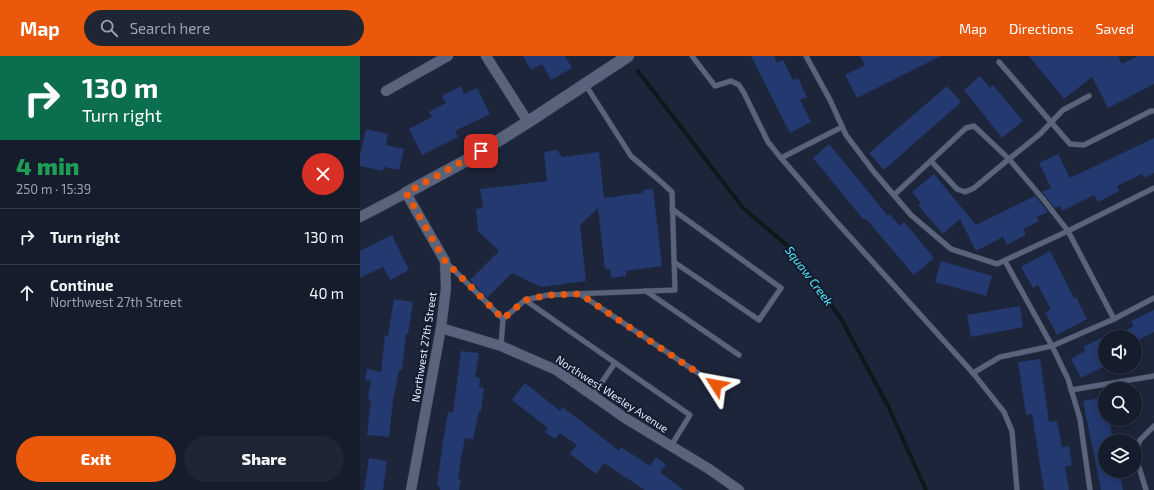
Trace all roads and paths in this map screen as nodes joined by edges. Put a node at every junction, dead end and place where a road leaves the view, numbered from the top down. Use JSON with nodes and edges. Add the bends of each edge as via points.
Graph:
{"nodes":[{"id":1,"x":448,"y":56,"type":"edge"},
{"id":2,"x":486,"y":56,"type":"edge"},
{"id":3,"x":628,"y":56,"type":"edge"},
{"id":4,"x":692,"y":56,"type":"edge"},
{"id":5,"x":806,"y":56,"type":"edge"},
{"id":6,"x":999,"y":62,"type":"dead end"},
{"id":7,"x":585,"y":84,"type":"junction"},
{"id":8,"x":386,"y":91,"type":"dead end"},
{"id":9,"x":1089,"y":96,"type":"dead end"},
{"id":10,"x":1154,"y":111,"type":"edge"},
{"id":11,"x":528,"y":122,"type":"junction"},
{"id":12,"x":1051,"y":122,"type":"junction"},
{"id":13,"x":842,"y":126,"type":"junction"},
{"id":14,"x":781,"y":158,"type":"junction"},
{"id":15,"x":1009,"y":159,"type":"junction"},
{"id":16,"x":930,"y":161,"type":"junction"},
{"id":17,"x":1154,"y":188,"type":"edge"},
{"id":18,"x":406,"y":193,"type":"junction"},
{"id":19,"x":894,"y":195,"type":"junction"},
{"id":20,"x":672,"y":209,"type":"junction"},
{"id":21,"x":360,"y":217,"type":"edge"},
{"id":22,"x":1068,"y":231,"type":"junction"},
{"id":23,"x":1005,"y":260,"type":"junction"},
{"id":24,"x":445,"y":261,"type":"junction"},
{"id":25,"x":674,"y":262,"type":"junction"},
{"id":26,"x":646,"y":291,"type":"junction"},
{"id":27,"x":580,"y":294,"type":"junction"},
{"id":28,"x":1154,"y":298,"type":"edge"},
{"id":29,"x":525,"y":300,"type":"junction"},
{"id":30,"x":503,"y":319,"type":"junction"},
{"id":31,"x":1114,"y":319,"type":"junction"},
{"id":32,"x":441,"y":328,"type":"junction"},
{"id":33,"x":501,"y":346,"type":"junction"},
{"id":34,"x":1052,"y":346,"type":"junction"},
{"id":35,"x":739,"y":355,"type":"dead end"},
{"id":36,"x":615,"y":363,"type":"junction"},
{"id":37,"x":973,"y":373,"type":"junction"},
{"id":38,"x":1154,"y":376,"type":"edge"},
{"id":39,"x":716,"y":385,"type":"dead end"},
{"id":40,"x":1071,"y":390,"type":"junction"},
{"id":41,"x":593,"y":395,"type":"junction"},
{"id":42,"x":1154,"y":426,"type":"edge"},
{"id":43,"x":671,"y":446,"type":"junction"},
{"id":44,"x":411,"y":490,"type":"edge"},
{"id":45,"x":739,"y":490,"type":"edge"},
{"id":46,"x":1018,"y":490,"type":"edge"},
{"id":47,"x":1090,"y":490,"type":"edge"},
{"id":48,"x":1146,"y":490,"type":"edge"}],
"edges":[{"from":1,"to":8,"type":"street"},
{"from":2,"to":11,"type":"street"},
{"from":3,"to":7,"type":"street"},
{"from":4,"to":14,"type":"lane","via":[[714,86],[731,81],[739,85],[768,142]]},
{"from":5,"to":13,"type":"lane"},
{"from":6,"to":12,"type":"lane"},
{"from":7,"to":11,"type":"street"},
{"from":7,"to":20,"type":"lane","via":[[632,156],[672,192]]},
{"from":9,"to":12,"type":"lane","via":[[1064,110]]},
{"from":10,"to":12,"type":"lane","via":[[1084,145],[1070,144]]},
{"from":11,"to":18,"type":"street","via":[[469,159]]},
{"from":12,"to":15,"type":"lane"},
{"from":13,"to":14,"type":"lane"},
{"from":13,"to":19,"type":"lane","via":[[846,135]]},
{"from":14,"to":37,"type":"lane"},
{"from":15,"to":16,"type":"lane","via":[[974,188],[965,192],[957,189]]},
{"from":15,"to":16,"type":"lane","via":[[974,126],[966,128]]},
{"from":15,"to":22,"type":"lane"},
{"from":16,"to":19,"type":"lane"},
{"from":17,"to":22,"type":"lane"},
{"from":18,"to":21,"type":"street"},
{"from":18,"to":24,"type":"street","name":"Northwest 27th Street"},
{"from":19,"to":23,"type":"lane","via":[[911,215],[951,248],[997,264]]},
{"from":20,"to":25,"type":"lane"},
{"from":20,"to":25,"type":"lane","via":[[781,288],[759,320]]},
{"from":22,"to":23,"type":"lane"},
{"from":22,"to":31,"type":"lane"},
{"from":23,"to":34,"type":"lane"},
{"from":24,"to":30,"type":"lane"},
{"from":24,"to":32,"type":"street","name":"Northwest 27th Street","via":[[446,288]]},
{"from":25,"to":26,"type":"lane","via":[[675,290]]},
{"from":26,"to":27,"type":"lane"},
{"from":26,"to":35,"type":"lane"},
{"from":27,"to":29,"type":"lane","via":[[548,295]]},
{"from":27,"to":39,"type":"lane"},
{"from":28,"to":31,"type":"lane"},
{"from":29,"to":30,"type":"lane"},
{"from":29,"to":36,"type":"lane"},
{"from":30,"to":33,"type":"lane"},
{"from":31,"to":34,"type":"lane"},
{"from":32,"to":33,"type":"street","name":"Northwest Wesley Avenue"},
{"from":32,"to":44,"type":"street","name":"Northwest 27th Street"},
{"from":33,"to":41,"type":"street","name":"Northwest Wesley Avenue","via":[[556,370]]},
{"from":34,"to":37,"type":"lane","via":[[1000,357]]},
{"from":34,"to":40,"type":"lane"},
{"from":36,"to":41,"type":"lane"},
{"from":36,"to":43,"type":"lane","via":[[690,415]]},
{"from":37,"to":46,"type":"lane","via":[[1004,412],[1012,431]]},
{"from":38,"to":40,"type":"lane"},
{"from":40,"to":47,"type":"lane","via":[[1080,419]]},
{"from":41,"to":43,"type":"street","name":"Northwest Wesley Avenue"},
{"from":42,"to":48,"type":"lane","via":[[1140,440],[1135,454]]},
{"from":43,"to":45,"type":"street","name":"Northwest Wesley Avenue"}]}
